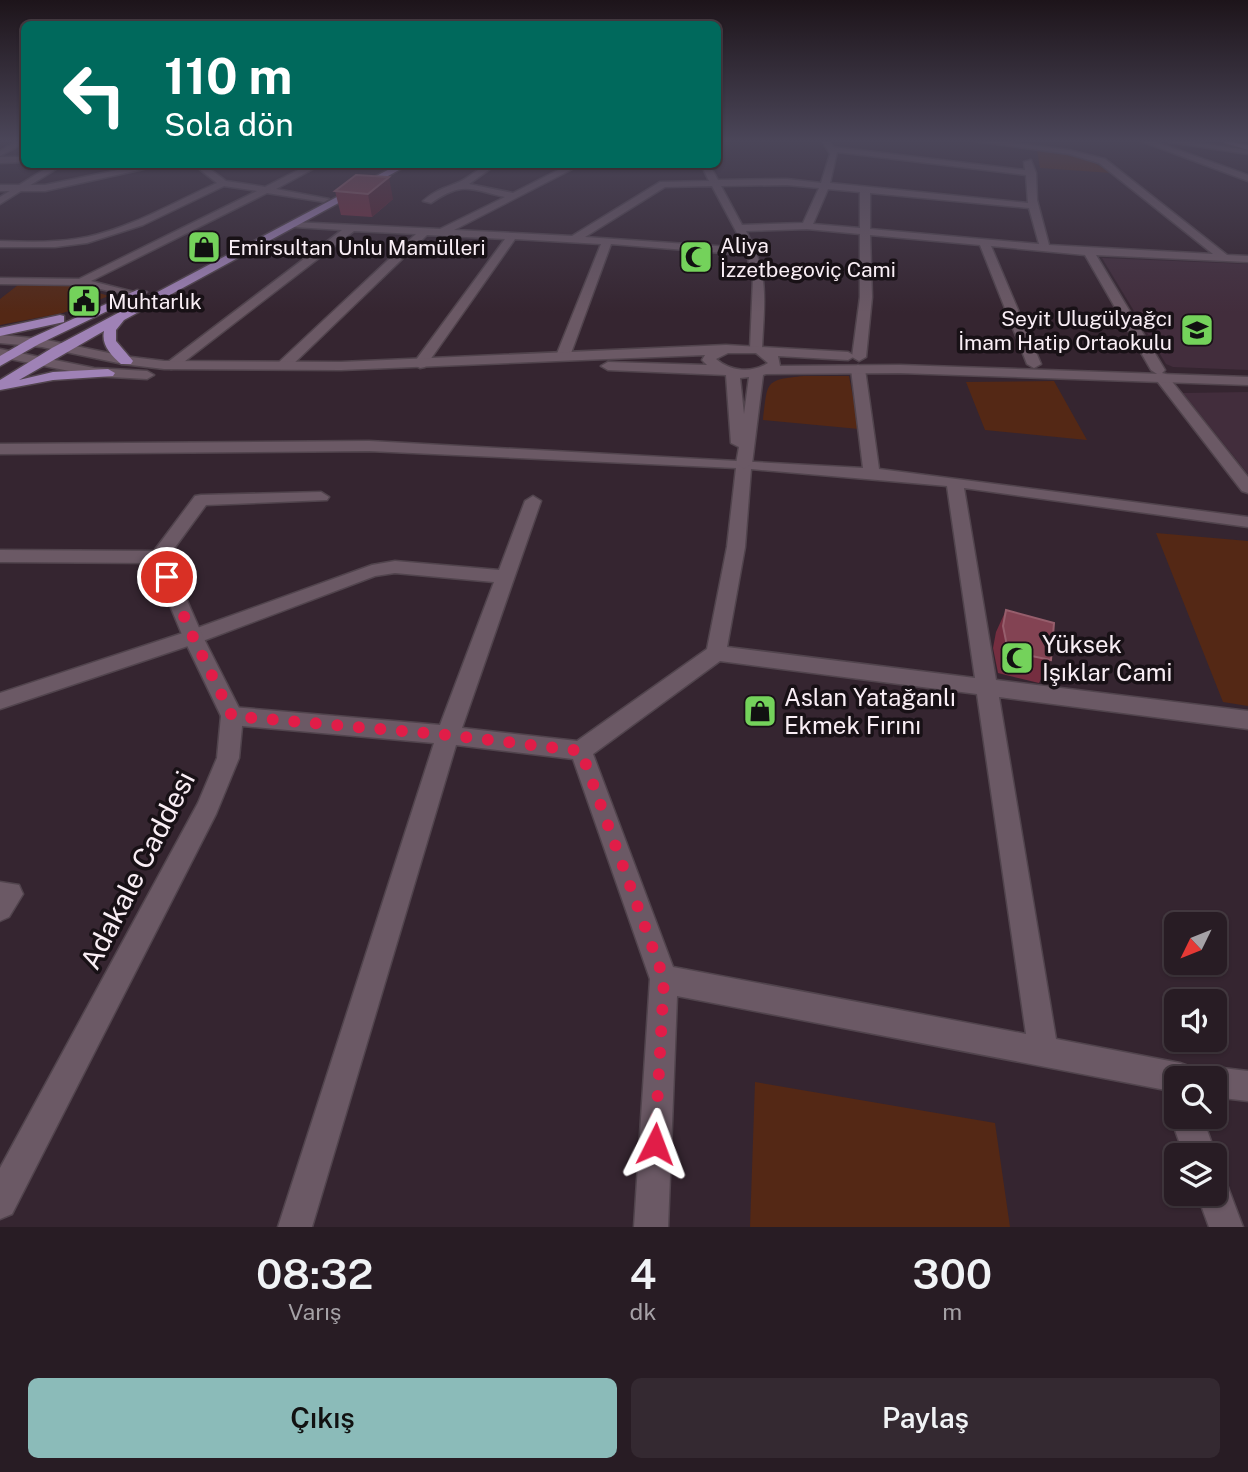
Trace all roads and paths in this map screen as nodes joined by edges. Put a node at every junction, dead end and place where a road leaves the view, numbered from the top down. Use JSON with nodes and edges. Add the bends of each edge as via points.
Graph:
{"nodes":[{"id":1,"x":189,"y":198,"type":"edge"},
{"id":2,"x":248,"y":198,"type":"edge"},
{"id":3,"x":319,"y":198,"type":"edge"},
{"id":4,"x":343,"y":198,"type":"edge"},
{"id":5,"x":432,"y":198,"type":"edge"},
{"id":6,"x":510,"y":198,"type":"edge"},
{"id":7,"x":640,"y":198,"type":"edge"},
{"id":8,"x":725,"y":198,"type":"edge"},
{"id":9,"x":819,"y":198,"type":"edge"},
{"id":10,"x":865,"y":198,"type":"edge"},
{"id":11,"x":967,"y":198,"type":"edge"},
{"id":12,"x":1033,"y":198,"type":"edge"},
{"id":13,"x":1151,"y":198,"type":"edge"},
{"id":14,"x":324,"y":199,"type":"joint"},
{"id":15,"x":428,"y":201,"type":"dead end"},
{"id":16,"x":1034,"y":205,"type":"junction"},
{"id":17,"x":295,"y":224,"type":"junction"},
{"id":18,"x":807,"y":226,"type":"junction"},
{"id":19,"x":351,"y":228,"type":"junction"},
{"id":20,"x":740,"y":228,"type":"junction"},
{"id":21,"x":866,"y":231,"type":"junction"},
{"id":22,"x":423,"y":233,"type":"junction"},
{"id":23,"x":441,"y":233,"type":"junction"},
{"id":24,"x":511,"y":237,"type":"junction"},
{"id":25,"x":573,"y":240,"type":"junction"},
{"id":26,"x":607,"y":242,"type":"junction"},
{"id":27,"x":984,"y":242,"type":"junction"},
{"id":28,"x":0,"y":244,"type":"edge"},
{"id":29,"x":1045,"y":249,"type":"junction"},
{"id":30,"x":752,"y":252,"type":"junction"},
{"id":31,"x":1089,"y":252,"type":"junction"},
{"id":32,"x":1226,"y":259,"type":"junction"},
{"id":33,"x":1248,"y":259,"type":"edge"},
{"id":34,"x":0,"y":281,"type":"edge"},
{"id":35,"x":16,"y":281,"type":"junction"},
{"id":36,"x":81,"y":282,"type":"junction"},
{"id":37,"x":0,"y":293,"type":"edge"},
{"id":38,"x":134,"y":295,"type":"junction"},
{"id":39,"x":120,"y":317,"type":"junction"},
{"id":40,"x":0,"y":332,"type":"edge"},
{"id":41,"x":0,"y":339,"type":"edge"},
{"id":42,"x":35,"y":341,"type":"junction"},
{"id":43,"x":66,"y":346,"type":"junction"},
{"id":44,"x":723,"y":350,"type":"junction"},
{"id":45,"x":760,"y":350,"type":"junction"},
{"id":46,"x":563,"y":356,"type":"junction"},
{"id":47,"x":4,"y":357,"type":"edge"},
{"id":48,"x":40,"y":360,"type":"junction"},
{"id":49,"x":126,"y":361,"type":"junction"},
{"id":50,"x":859,"y":363,"type":"junction"},
{"id":51,"x":419,"y":364,"type":"junction"},
{"id":52,"x":1034,"y":364,"type":"junction"},
{"id":53,"x":171,"y":366,"type":"junction"},
{"id":54,"x":284,"y":366,"type":"junction"},
{"id":55,"x":728,"y":371,"type":"junction"},
{"id":56,"x":759,"y":371,"type":"junction"},
{"id":57,"x":108,"y":373,"type":"junction"},
{"id":58,"x":1159,"y":373,"type":"junction"},
{"id":59,"x":1248,"y":373,"type":"edge"},
{"id":60,"x":1248,"y":381,"type":"edge"},
{"id":61,"x":0,"y":388,"type":"edge"},
{"id":62,"x":0,"y":449,"type":"edge"},
{"id":63,"x":744,"y":464,"type":"junction"},
{"id":64,"x":872,"y":473,"type":"junction"},
{"id":65,"x":955,"y":483,"type":"junction"},
{"id":66,"x":1248,"y":488,"type":"edge"},
{"id":67,"x":321,"y":497,"type":"dead end"},
{"id":68,"x":533,"y":501,"type":"dead end"},
{"id":69,"x":1248,"y":522,"type":"edge"},
{"id":70,"x":0,"y":556,"type":"edge"},
{"id":71,"x":159,"y":556,"type":"junction"},
{"id":72,"x":506,"y":577,"type":"junction"},
{"id":73,"x":193,"y":637,"type":"junction"},
{"id":74,"x":716,"y":653,"type":"junction"},
{"id":75,"x":986,"y":687,"type":"junction"},
{"id":76,"x":0,"y":701,"type":"edge"},
{"id":77,"x":232,"y":716,"type":"junction"},
{"id":78,"x":1248,"y":720,"type":"edge"},
{"id":79,"x":448,"y":735,"type":"junction"},
{"id":80,"x":581,"y":751,"type":"junction"},
{"id":81,"x":0,"y":894,"type":"edge"},
{"id":82,"x":0,"y":908,"type":"edge"},
{"id":83,"x":664,"y":979,"type":"junction"},
{"id":84,"x":1043,"y":1050,"type":"junction"},
{"id":85,"x":1164,"y":1079,"type":"edge"},
{"id":86,"x":1227,"y":1084,"type":"edge"},
{"id":87,"x":1248,"y":1086,"type":"edge"},
{"id":88,"x":0,"y":1202,"type":"edge"},
{"id":89,"x":1218,"y":1206,"type":"edge"},
{"id":90,"x":295,"y":1227,"type":"edge"},
{"id":91,"x":651,"y":1227,"type":"edge"},
{"id":92,"x":1226,"y":1227,"type":"edge"}],
"edges":[{"from":1,"to":28,"type":"street","via":[[108,234],[57,244]]},
{"from":2,"to":36,"type":"street"},
{"from":3,"to":14,"type":"street"},
{"from":4,"to":17,"type":"main road"},
{"from":5,"to":15,"type":"street"},
{"from":6,"to":23,"type":"street"},
{"from":7,"to":25,"type":"street"},
{"from":8,"to":20,"type":"street"},
{"from":9,"to":18,"type":"street"},
{"from":10,"to":21,"type":"street"},
{"from":11,"to":16,"type":"street"},
{"from":12,"to":16,"type":"street"},
{"from":13,"to":32,"type":"street"},
{"from":14,"to":38,"type":"main road"},
{"from":16,"to":29,"type":"street"},
{"from":17,"to":19,"type":"street"},
{"from":17,"to":39,"type":"main road"},
{"from":18,"to":20,"type":"street"},
{"from":18,"to":21,"type":"street"},
{"from":19,"to":22,"type":"street"},
{"from":19,"to":53,"type":"street"},
{"from":20,"to":30,"type":"street"},
{"from":21,"to":27,"type":"street"},
{"from":21,"to":50,"type":"street"},
{"from":22,"to":23,"type":"street"},
{"from":22,"to":54,"type":"street"},
{"from":23,"to":24,"type":"street"},
{"from":24,"to":25,"type":"street"},
{"from":24,"to":51,"type":"street"},
{"from":25,"to":26,"type":"street"},
{"from":26,"to":30,"type":"street"},
{"from":26,"to":46,"type":"street"},
{"from":27,"to":29,"type":"street"},
{"from":27,"to":52,"type":"street"},
{"from":29,"to":31,"type":"street"},
{"from":30,"to":45,"type":"street","via":[[759,278]]},
{"from":31,"to":32,"type":"street"},
{"from":31,"to":58,"type":"street"},
{"from":32,"to":33,"type":"street"},
{"from":34,"to":35,"type":"street"},
{"from":35,"to":36,"type":"street"},
{"from":35,"to":37,"type":"street"},
{"from":36,"to":38,"type":"street"},
{"from":38,"to":40,"type":"main road"},
{"from":38,"to":42,"type":"main road"},
{"from":39,"to":43,"type":"main road"},
{"from":39,"to":49,"type":"main road","via":[[107,339]]},
{"from":41,"to":42,"type":"street"},
{"from":42,"to":43,"type":"street"},
{"from":42,"to":47,"type":"main road"},
{"from":43,"to":48,"type":"main road"},
{"from":43,"to":49,"type":"street"},
{"from":44,"to":45,"type":"street"},
{"from":44,"to":46,"type":"street"},
{"from":44,"to":55,"type":"street","via":[[709,360]]},
{"from":45,"to":50,"type":"street"},
{"from":45,"to":56,"type":"street","via":[[775,364]]},
{"from":46,"to":51,"type":"street"},
{"from":47,"to":48,"type":"street"},
{"from":48,"to":57,"type":"street"},
{"from":48,"to":61,"type":"main road"},
{"from":49,"to":53,"type":"street"},
{"from":50,"to":52,"type":"street"},
{"from":50,"to":56,"type":"street"},
{"from":50,"to":58,"type":"street"},
{"from":50,"to":64,"type":"street"},
{"from":51,"to":54,"type":"street"},
{"from":52,"to":58,"type":"street"},
{"from":53,"to":54,"type":"street"},
{"from":55,"to":56,"type":"street"},
{"from":55,"to":57,"type":"street","via":[[592,365],[329,377]]},
{"from":55,"to":63,"type":"street"},
{"from":56,"to":63,"type":"street"},
{"from":57,"to":61,"type":"main road","via":[[39,378]]},
{"from":58,"to":59,"type":"street"},
{"from":58,"to":60,"type":"street"},
{"from":58,"to":66,"type":"street"},
{"from":62,"to":63,"type":"street","via":[[369,446]]},
{"from":63,"to":64,"type":"street"},
{"from":63,"to":74,"type":"street","via":[[736,547]]},
{"from":64,"to":65,"type":"street"},
{"from":65,"to":69,"type":"street"},
{"from":65,"to":75,"type":"street"},
{"from":67,"to":71,"type":"street","via":[[201,500]]},
{"from":68,"to":72,"type":"street"},
{"from":70,"to":71,"type":"street"},
{"from":71,"to":73,"type":"street"},
{"from":72,"to":73,"type":"street","via":[[395,567],[372,571]]},
{"from":72,"to":79,"type":"street"},
{"from":73,"to":76,"type":"street"},
{"from":73,"to":77,"type":"street"},
{"from":74,"to":75,"type":"street"},
{"from":74,"to":80,"type":"street"},
{"from":75,"to":78,"type":"street"},
{"from":75,"to":84,"type":"street"},
{"from":77,"to":79,"type":"street"},
{"from":77,"to":88,"type":"street","name":"Adakale Caddesi","via":[[228,758],[208,807]]},
{"from":79,"to":80,"type":"street"},
{"from":79,"to":90,"type":"street"},
{"from":80,"to":83,"type":"street"},
{"from":81,"to":82,"type":"street","via":[[9,894]]},
{"from":83,"to":84,"type":"street"},
{"from":83,"to":91,"type":"street"},
{"from":84,"to":85,"type":"street"},
{"from":86,"to":87,"type":"street"},
{"from":89,"to":92,"type":"street"}]}
